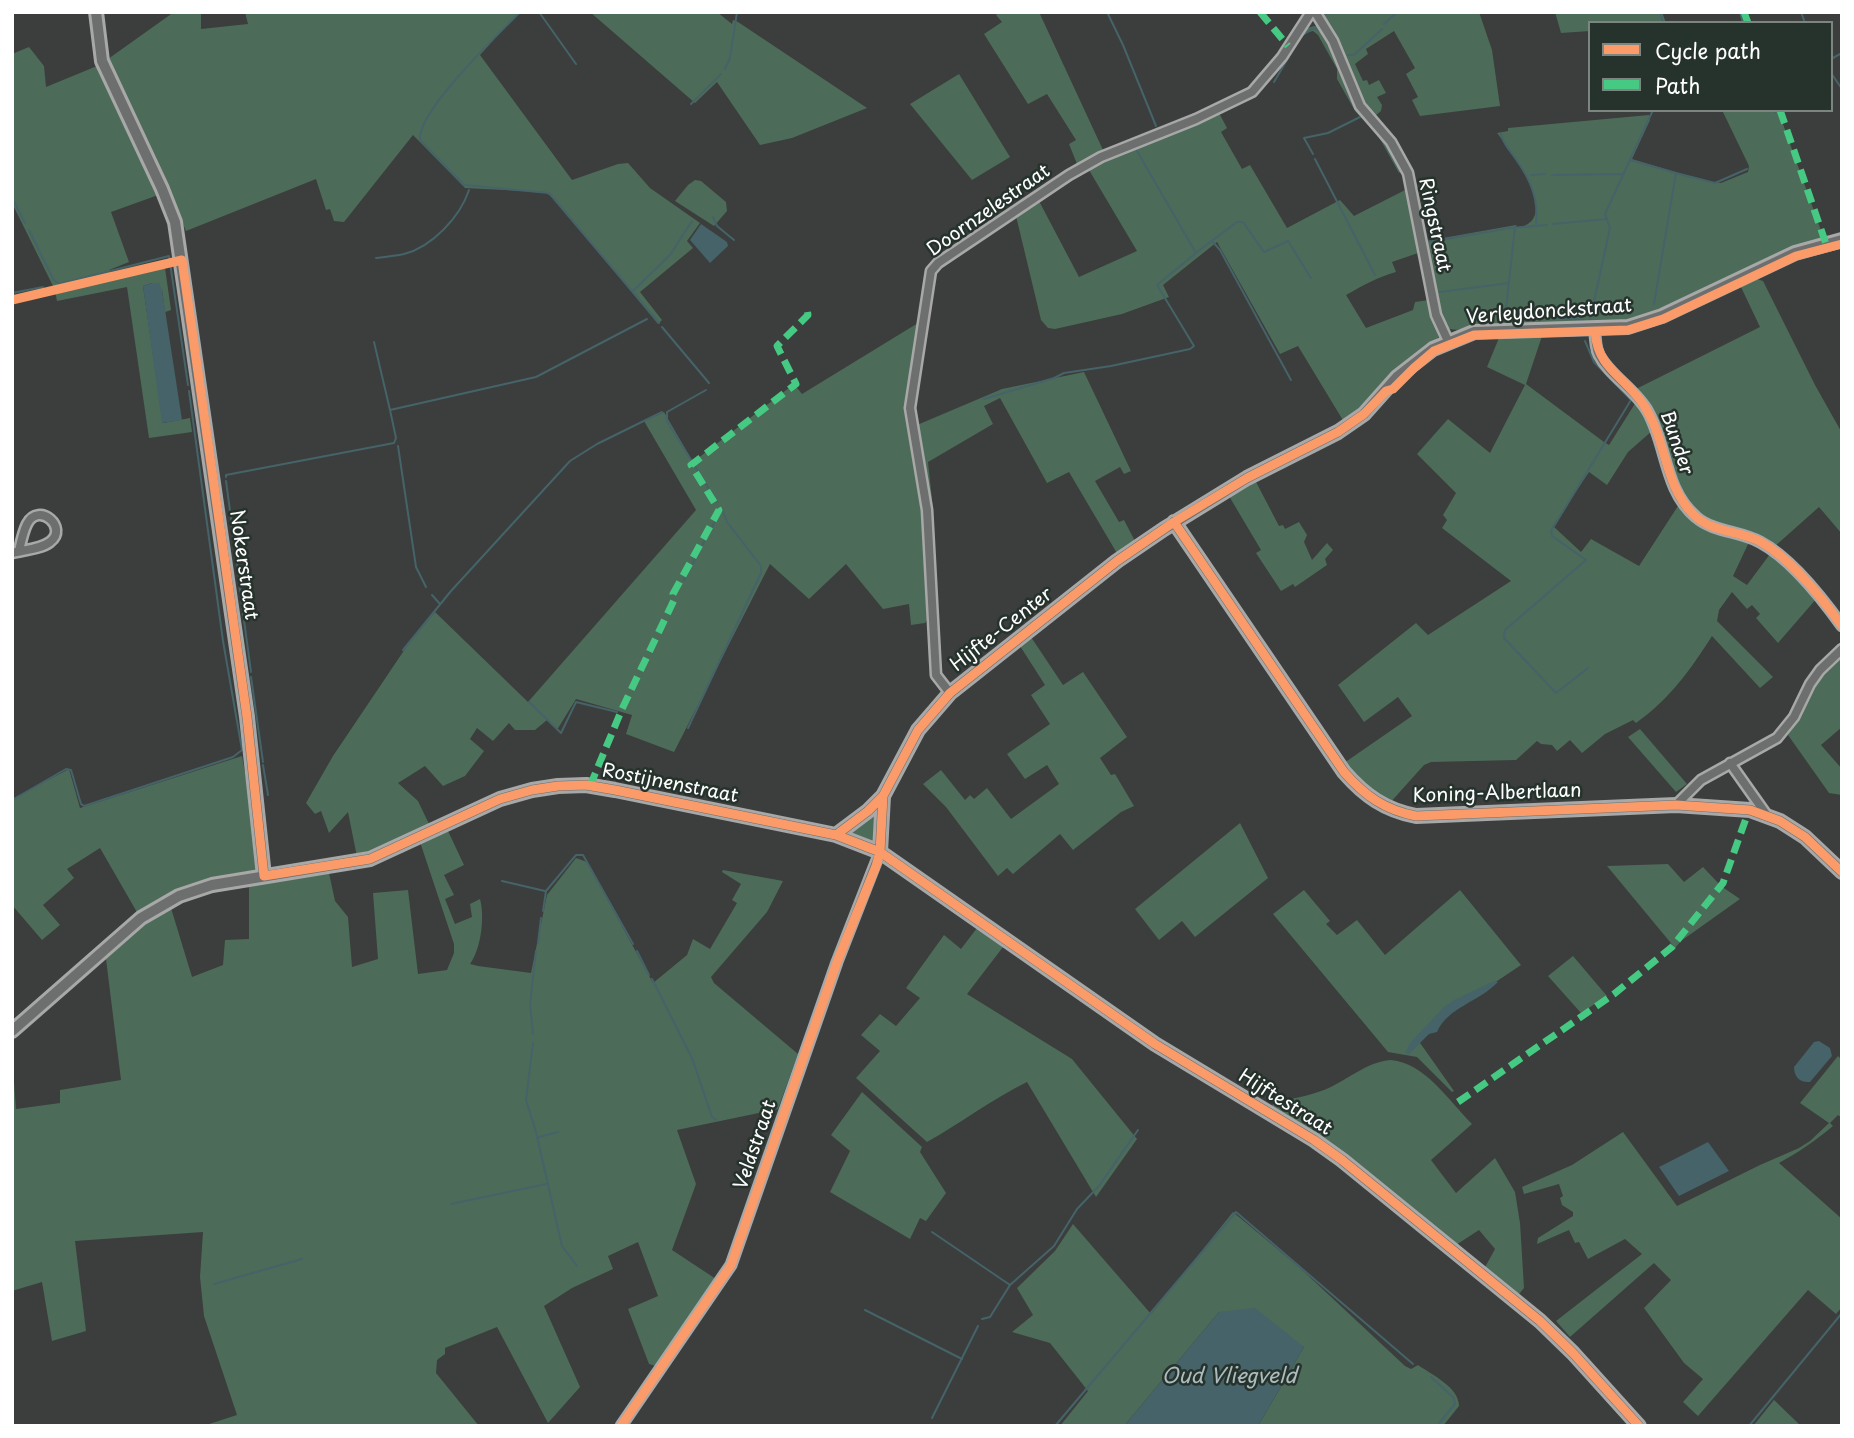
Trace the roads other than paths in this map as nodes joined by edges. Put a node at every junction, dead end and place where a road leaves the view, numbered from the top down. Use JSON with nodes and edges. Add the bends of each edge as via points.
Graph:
{"nodes":[{"id":1,"x":96,"y":12,"type":"edge"},
{"id":2,"x":1313,"y":12,"type":"edge"},
{"id":3,"x":1323,"y":24,"type":"junction"},
{"id":4,"x":1303,"y":25,"type":"junction"},
{"id":5,"x":1842,"y":240,"type":"edge"},
{"id":6,"x":1594,"y":329,"type":"junction"},
{"id":7,"x":1448,"y":341,"type":"junction"},
{"id":8,"x":1174,"y":522,"type":"junction"},
{"id":9,"x":15,"y":552,"type":"edge"},
{"id":10,"x":1842,"y":626,"type":"edge"},
{"id":11,"x":1842,"y":649,"type":"edge"},
{"id":12,"x":950,"y":693,"type":"junction"},
{"id":13,"x":1730,"y":763,"type":"junction"},
{"id":14,"x":883,"y":796,"type":"junction"},
{"id":15,"x":1676,"y":805,"type":"junction"},
{"id":16,"x":1766,"y":814,"type":"junction"},
{"id":17,"x":836,"y":835,"type":"junction"},
{"id":18,"x":880,"y":852,"type":"junction"},
{"id":19,"x":1842,"y":872,"type":"edge"},
{"id":20,"x":264,"y":876,"type":"junction"},
{"id":21,"x":12,"y":1031,"type":"edge"},
{"id":22,"x":621,"y":1426,"type":"edge"},
{"id":23,"x":1639,"y":1426,"type":"edge"}],
"edges":[{"from":1,"to":20,"type":"street","name":"Nokerstraat","via":[[102,61],[175,222],[247,717]]},
{"from":2,"to":3,"type":"street","name":"Ringstraat"},
{"from":2,"to":4,"type":"street","name":"Doornzelestraat"},
{"from":3,"to":4,"type":"street"},
{"from":3,"to":7,"type":"street","name":"Ringstraat","via":[[1360,106],[1387,136],[1408,173],[1436,315]]},
{"from":4,"to":12,"type":"street","name":"Doornzelestraat","via":[[1252,92],[1101,157],[932,271],[911,408],[927,510],[936,675]]},
{"from":5,"to":6,"type":"street","name":"Verleydonckstraat","via":[[1795,253],[1648,321]]},
{"from":6,"to":7,"type":"street","name":"Verleydonckstraat","via":[[1490,330]]},
{"from":6,"to":10,"type":"street","name":"Bunder","via":[[1599,356],[1636,394],[1652,420],[1679,499],[1706,524],[1748,537],[1774,552]]},
{"from":7,"to":8,"type":"street","name":"Verleydonckstraat","via":[[1411,365],[1364,414],[1338,432]]},
{"from":8,"to":12,"type":"street","name":"Hijfte-Center","via":[[1117,561]]},
{"from":8,"to":15,"type":"street","name":"Koning-Albertlaan","via":[[1344,772],[1373,801],[1416,816]]},
{"from":9,"to":9,"type":"street","via":[[54,540],[55,522],[47,516],[33,517]]},
{"from":11,"to":13,"type":"street","via":[[1820,670],[1777,738]]},
{"from":12,"to":14,"type":"street","name":"Hijfte-Center","via":[[918,730]]},
{"from":13,"to":15,"type":"street","via":[[1701,780]]},
{"from":13,"to":16,"type":"street"},
{"from":14,"to":17,"type":"street","name":"Hijfte-Center"},
{"from":14,"to":18,"type":"street","name":"Hijfte-Center"},
{"from":15,"to":16,"type":"street","name":"Koning-Albertlaan"},
{"from":16,"to":19,"type":"street","name":"Koning-Albertlaan","via":[[1805,837]]},
{"from":17,"to":18,"type":"street","name":"Rostijnenstraat"},
{"from":17,"to":20,"type":"street","name":"Rostijnenstraat","via":[[615,790],[558,786],[500,799],[370,859]]},
{"from":18,"to":22,"type":"street","name":"Veldstraat","via":[[836,962],[731,1265]]},
{"from":18,"to":23,"type":"street","name":"Hijftestraat","via":[[1155,1044],[1342,1160],[1540,1321]]},
{"from":20,"to":21,"type":"street","name":"Rostijnenstraat","via":[[212,885],[155,910]]}]}
